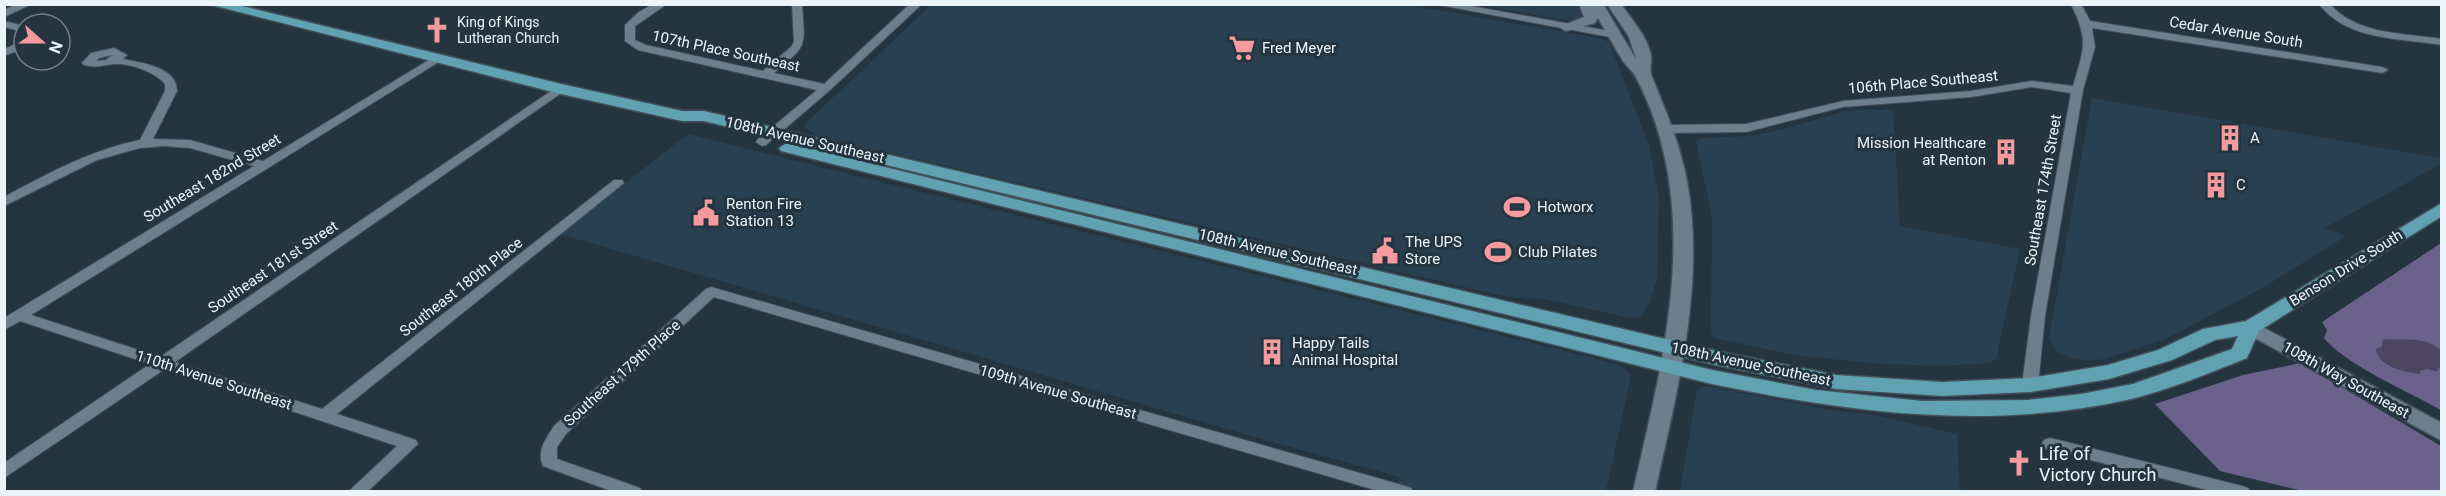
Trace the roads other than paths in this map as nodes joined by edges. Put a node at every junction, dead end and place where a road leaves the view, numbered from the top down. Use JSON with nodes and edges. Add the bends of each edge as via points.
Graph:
{"nodes":[{"id":1,"x":27,"y":4,"type":"edge"},
{"id":2,"x":215,"y":4,"type":"edge"},
{"id":3,"x":662,"y":4,"type":"edge"},
{"id":4,"x":797,"y":4,"type":"edge"},
{"id":5,"x":917,"y":4,"type":"edge"},
{"id":6,"x":1439,"y":4,"type":"edge"},
{"id":7,"x":1586,"y":4,"type":"edge"},
{"id":8,"x":1596,"y":4,"type":"edge"},
{"id":9,"x":1614,"y":4,"type":"edge"},
{"id":10,"x":2076,"y":4,"type":"edge"},
{"id":11,"x":2324,"y":4,"type":"edge"},
{"id":12,"x":4,"y":14,"type":"edge"},
{"id":13,"x":2086,"y":24,"type":"junction"},
{"id":14,"x":1566,"y":27,"type":"junction"},
{"id":15,"x":1615,"y":35,"type":"junction"},
{"id":16,"x":2442,"y":42,"type":"edge"},
{"id":17,"x":115,"y":60,"type":"dead end"},
{"id":18,"x":436,"y":60,"type":"junction"},
{"id":19,"x":1644,"y":70,"type":"junction"},
{"id":20,"x":2382,"y":70,"type":"dead end"},
{"id":21,"x":765,"y":75,"type":"junction"},
{"id":22,"x":826,"y":88,"type":"junction"},
{"id":23,"x":561,"y":90,"type":"junction"},
{"id":24,"x":2077,"y":90,"type":"junction"},
{"id":25,"x":1666,"y":129,"type":"junction"},
{"id":26,"x":768,"y":137,"type":"junction"},
{"id":27,"x":145,"y":142,"type":"junction"},
{"id":28,"x":265,"y":165,"type":"junction"},
{"id":29,"x":618,"y":183,"type":"dead end"},
{"id":30,"x":4,"y":202,"type":"edge"},
{"id":31,"x":2442,"y":208,"type":"edge"},
{"id":32,"x":1072,"y":218,"type":"junction"},
{"id":33,"x":1186,"y":231,"type":"junction"},
{"id":34,"x":711,"y":292,"type":"joint"},
{"id":35,"x":19,"y":316,"type":"junction"},
{"id":36,"x":4,"y":325,"type":"edge"},
{"id":37,"x":2251,"y":327,"type":"junction"},
{"id":38,"x":1672,"y":357,"type":"junction"},
{"id":39,"x":162,"y":363,"type":"junction"},
{"id":40,"x":2030,"y":385,"type":"junction"},
{"id":41,"x":324,"y":416,"type":"junction"},
{"id":42,"x":2442,"y":433,"type":"edge"},
{"id":43,"x":2050,"y":444,"type":"dead end"},
{"id":44,"x":4,"y":472,"type":"edge"},
{"id":45,"x":356,"y":492,"type":"edge"},
{"id":46,"x":634,"y":492,"type":"edge"},
{"id":47,"x":1405,"y":492,"type":"edge"},
{"id":48,"x":1644,"y":492,"type":"edge"},
{"id":49,"x":2242,"y":492,"type":"edge"}],
"edges":[{"from":1,"to":12,"type":"street"},
{"from":2,"to":18,"type":"main road","name":"108th Avenue Southeast"},
{"from":3,"to":21,"type":"street","name":"107th Place Southeast","via":[[630,25],[630,41],[642,48]]},
{"from":4,"to":21,"type":"street","via":[[796,49]]},
{"from":5,"to":22,"type":"street"},
{"from":6,"to":14,"type":"street"},
{"from":7,"to":14,"type":"main road","via":[[1592,15],[1590,20]]},
{"from":8,"to":15,"type":"main road"},
{"from":9,"to":19,"type":"main road","via":[[1638,41]]},
{"from":10,"to":13,"type":"street","name":"Southeast 174th Street"},
{"from":11,"to":16,"type":"street","via":[[2335,18],[2344,22]]},
{"from":13,"to":20,"type":"street","name":"Cedar Avenue South"},
{"from":13,"to":24,"type":"street","name":"Southeast 174th Street","via":[[2090,46]]},
{"from":14,"to":15,"type":"street"},
{"from":15,"to":19,"type":"main road","via":[[1627,39]]},
{"from":17,"to":27,"type":"street","via":[[157,72],[171,83],[171,91]]},
{"from":18,"to":23,"type":"main road","name":"108th Avenue Southeast"},
{"from":18,"to":28,"type":"street","name":"Southeast 182nd Street"},
{"from":19,"to":25,"type":"main road"},
{"from":21,"to":22,"type":"street","name":"107th Place Southeast"},
{"from":22,"to":26,"type":"street"},
{"from":23,"to":26,"type":"main road","name":"108th Avenue Southeast","via":[[682,116],[690,124]]},
{"from":23,"to":39,"type":"street","name":"Southeast 181st Street"},
{"from":24,"to":25,"type":"street","name":"106th Place Southeast","via":[[2032,84],[1971,94],[1843,104],[1746,128]]},
{"from":24,"to":40,"type":"street","name":"Southeast 174th Street"},
{"from":25,"to":38,"type":"main road","via":[[1679,177],[1684,221],[1685,277]]},
{"from":26,"to":32,"type":"main road","name":"108th Avenue Southeast"},
{"from":26,"to":33,"type":"main road","name":"108th Avenue Southeast"},
{"from":27,"to":28,"type":"street","via":[[191,145]]},
{"from":27,"to":30,"type":"street","via":[[90,156]]},
{"from":28,"to":35,"type":"street","name":"Southeast 182nd Street"},
{"from":29,"to":41,"type":"street","name":"Southeast 180th Place"},
{"from":31,"to":37,"type":"main road","name":"Benson Drive South"},
{"from":32,"to":33,"type":"main road","via":[[1100,219],[1171,235]]},
{"from":32,"to":38,"type":"main road","name":"108th Avenue Southeast"},
{"from":33,"to":38,"type":"main road","name":"108th Avenue Southeast"},
{"from":34,"to":46,"type":"street","name":"Southeast 179th Place","via":[[560,430],[549,447],[549,462]]},
{"from":34,"to":47,"type":"street","name":"109th Avenue Southeast"},
{"from":35,"to":36,"type":"street","name":"Southeast 182nd Street"},
{"from":35,"to":39,"type":"street","name":"110th Avenue Southeast"},
{"from":37,"to":38,"type":"main road","name":"108th Avenue Southeast","via":[[2240,352],[2184,375],[2132,391],[2030,408],[1956,409],[1793,395]]},
{"from":37,"to":40,"type":"main road","name":"108th Avenue Southeast","via":[[2210,334],[2165,355],[2109,372]]},
{"from":37,"to":42,"type":"main road","name":"108th Way Southeast"},
{"from":38,"to":40,"type":"main road","name":"108th Avenue Southeast","via":[[1836,382],[1942,389]]},
{"from":38,"to":48,"type":"main road"},
{"from":39,"to":41,"type":"street","name":"110th Avenue Southeast"},
{"from":39,"to":44,"type":"street","name":"Southeast 181st Street"},
{"from":41,"to":45,"type":"street","name":"110th Avenue Southeast","via":[[410,444]]},
{"from":43,"to":49,"type":"street"}]}
